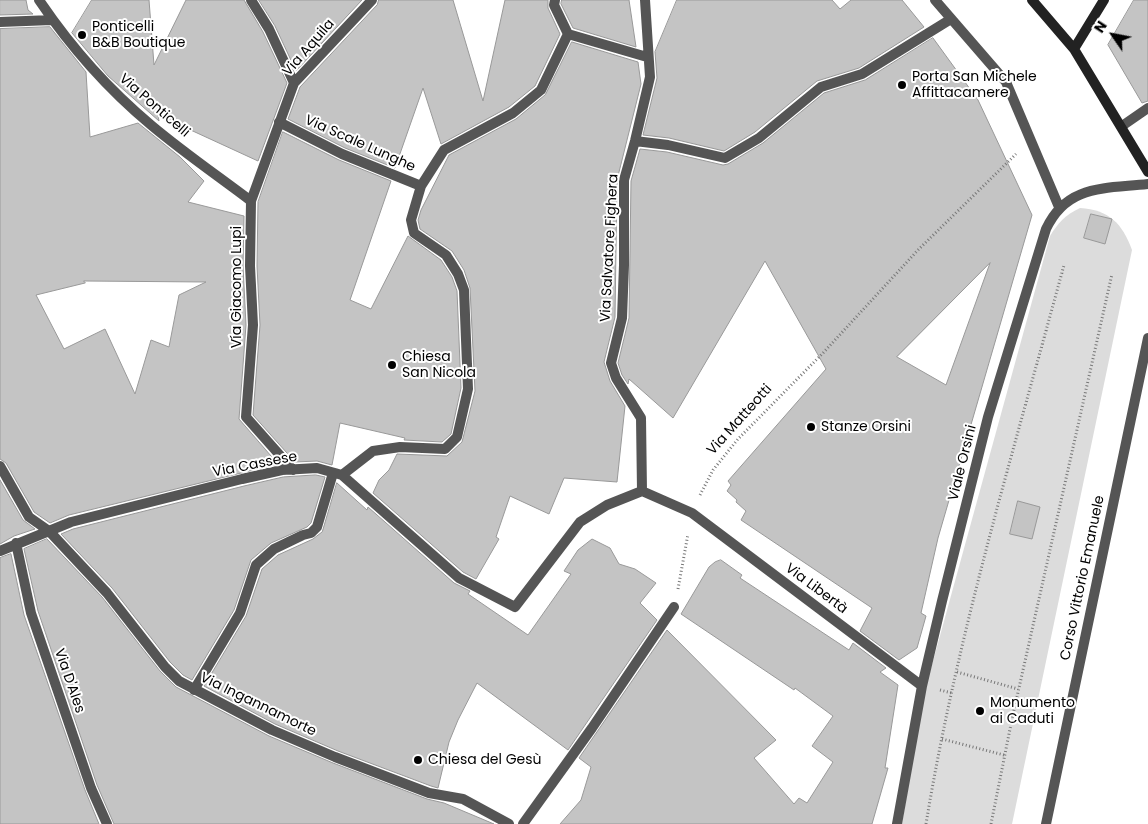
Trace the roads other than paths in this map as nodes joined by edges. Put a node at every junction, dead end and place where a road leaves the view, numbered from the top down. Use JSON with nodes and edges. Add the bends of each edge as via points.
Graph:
{"nodes":[{"id":1,"x":39,"y":0,"type":"edge"},
{"id":2,"x":251,"y":0,"type":"edge"},
{"id":3,"x":372,"y":0,"type":"edge"},
{"id":4,"x":555,"y":0,"type":"edge"},
{"id":5,"x":645,"y":0,"type":"edge"},
{"id":6,"x":935,"y":0,"type":"edge"},
{"id":7,"x":1032,"y":0,"type":"edge"},
{"id":8,"x":1104,"y":0,"type":"edge"},
{"id":9,"x":951,"y":19,"type":"junction"},
{"id":10,"x":52,"y":20,"type":"junction"},
{"id":11,"x":0,"y":22,"type":"edge"},
{"id":12,"x":568,"y":34,"type":"junction"},
{"id":13,"x":1074,"y":49,"type":"junction"},
{"id":14,"x":647,"y":56,"type":"junction"},
{"id":15,"x":294,"y":83,"type":"junction"},
{"id":16,"x":1148,"y":108,"type":"edge"},
{"id":17,"x":280,"y":122,"type":"junction"},
{"id":18,"x":1122,"y":126,"type":"junction"},
{"id":19,"x":635,"y":141,"type":"junction"},
{"id":20,"x":1148,"y":172,"type":"edge"},
{"id":21,"x":1148,"y":184,"type":"edge"},
{"id":22,"x":421,"y":186,"type":"junction"},
{"id":23,"x":251,"y":201,"type":"junction"},
{"id":24,"x":1059,"y":207,"type":"junction"},
{"id":25,"x":1148,"y":338,"type":"edge"},
{"id":26,"x":0,"y":466,"type":"edge"},
{"id":27,"x":293,"y":470,"type":"junction"},
{"id":28,"x":337,"y":474,"type":"junction"},
{"id":29,"x":642,"y":491,"type":"junction"},
{"id":30,"x":49,"y":531,"type":"junction"},
{"id":31,"x":16,"y":544,"type":"junction"},
{"id":32,"x":0,"y":551,"type":"edge"},
{"id":33,"x":674,"y":607,"type":"road end"},
{"id":34,"x":922,"y":686,"type":"junction"},
{"id":35,"x":194,"y":690,"type":"junction"},
{"id":36,"x":106,"y":822,"type":"edge"},
{"id":37,"x":509,"y":824,"type":"edge"},
{"id":38,"x":524,"y":824,"type":"edge"},
{"id":39,"x":897,"y":824,"type":"edge"},
{"id":40,"x":1046,"y":824,"type":"edge"}],
"edges":[{"from":1,"to":10,"type":"street","name":"Via Ponticelli"},
{"from":2,"to":15,"type":"street","via":[[269,29]]},
{"from":3,"to":15,"type":"street","name":"Via Aquila"},
{"from":4,"to":12,"type":"street","via":[[554,5]]},
{"from":5,"to":14,"type":"street","name":"Via Salvatore Fighera"},
{"from":6,"to":9,"type":"street"},
{"from":7,"to":13,"type":"street"},
{"from":8,"to":13,"type":"street"},
{"from":9,"to":19,"type":"street","via":[[862,74],[821,87],[759,138],[725,158]]},
{"from":9,"to":24,"type":"street","via":[[1006,82]]},
{"from":10,"to":11,"type":"street"},
{"from":10,"to":23,"type":"street","name":"Via Ponticelli","via":[[96,73],[151,125]]},
{"from":12,"to":14,"type":"street"},
{"from":12,"to":22,"type":"street","name":"Via Scale Lunghe","via":[[541,90],[512,113],[444,150]]},
{"from":13,"to":18,"type":"street"},
{"from":14,"to":19,"type":"street","name":"Via Salvatore Fighera","via":[[650,77]]},
{"from":15,"to":17,"type":"street","name":"Via Aquila"},
{"from":16,"to":18,"type":"street"},
{"from":17,"to":22,"type":"street","name":"Via Scale Lunghe","via":[[342,154]]},
{"from":17,"to":23,"type":"street","name":"Vía Giacomo Lupi"},
{"from":18,"to":20,"type":"street"},
{"from":19,"to":29,"type":"street","name":"Via Salvatore Fighera","via":[[624,180],[622,318],[611,362],[616,378],[641,418]]},
{"from":21,"to":24,"type":"street","name":"Viale Orsini","via":[[1086,191]]},
{"from":22,"to":28,"type":"street","via":[[411,220],[414,233],[446,255],[464,290],[468,389],[457,437],[445,449],[400,446],[373,451]]},
{"from":23,"to":27,"type":"street","name":"Vía Giacomo Lupi","via":[[253,325],[246,417]]},
{"from":24,"to":34,"type":"street","name":"Viale Orsini","via":[[1046,229],[988,417]]},
{"from":25,"to":40,"type":"street","name":"Corso Vittorio Emanuele"},
{"from":26,"to":30,"type":"street","name":"Via Ingannamorte","via":[[29,517]]},
{"from":27,"to":28,"type":"street","name":"Via Cassese","via":[[317,468]]},
{"from":27,"to":30,"type":"street","name":"Via Cassese","via":[[102,513]]},
{"from":28,"to":29,"type":"street","name":"Via Cassese","via":[[460,578],[515,607],[580,522],[607,505]]},
{"from":28,"to":35,"type":"street","via":[[317,527],[311,533],[274,549],[256,565],[240,613]]},
{"from":29,"to":34,"type":"street","name":"Via Libertà","via":[[692,513]]},
{"from":30,"to":31,"type":"street","name":"Via Cassese"},
{"from":30,"to":35,"type":"street","name":"Via Ingannamorte","via":[[107,593],[165,667]]},
{"from":31,"to":32,"type":"street","name":"Via Cassese"},
{"from":31,"to":36,"type":"street","name":"Via D'Ales","via":[[31,613],[91,788]]},
{"from":33,"to":38,"type":"street"},
{"from":34,"to":39,"type":"street","name":"Viale Orsini"},
{"from":35,"to":37,"type":"street","name":"Via Ingannamorte","via":[[272,730],[335,757],[429,793],[463,800]]}]}
